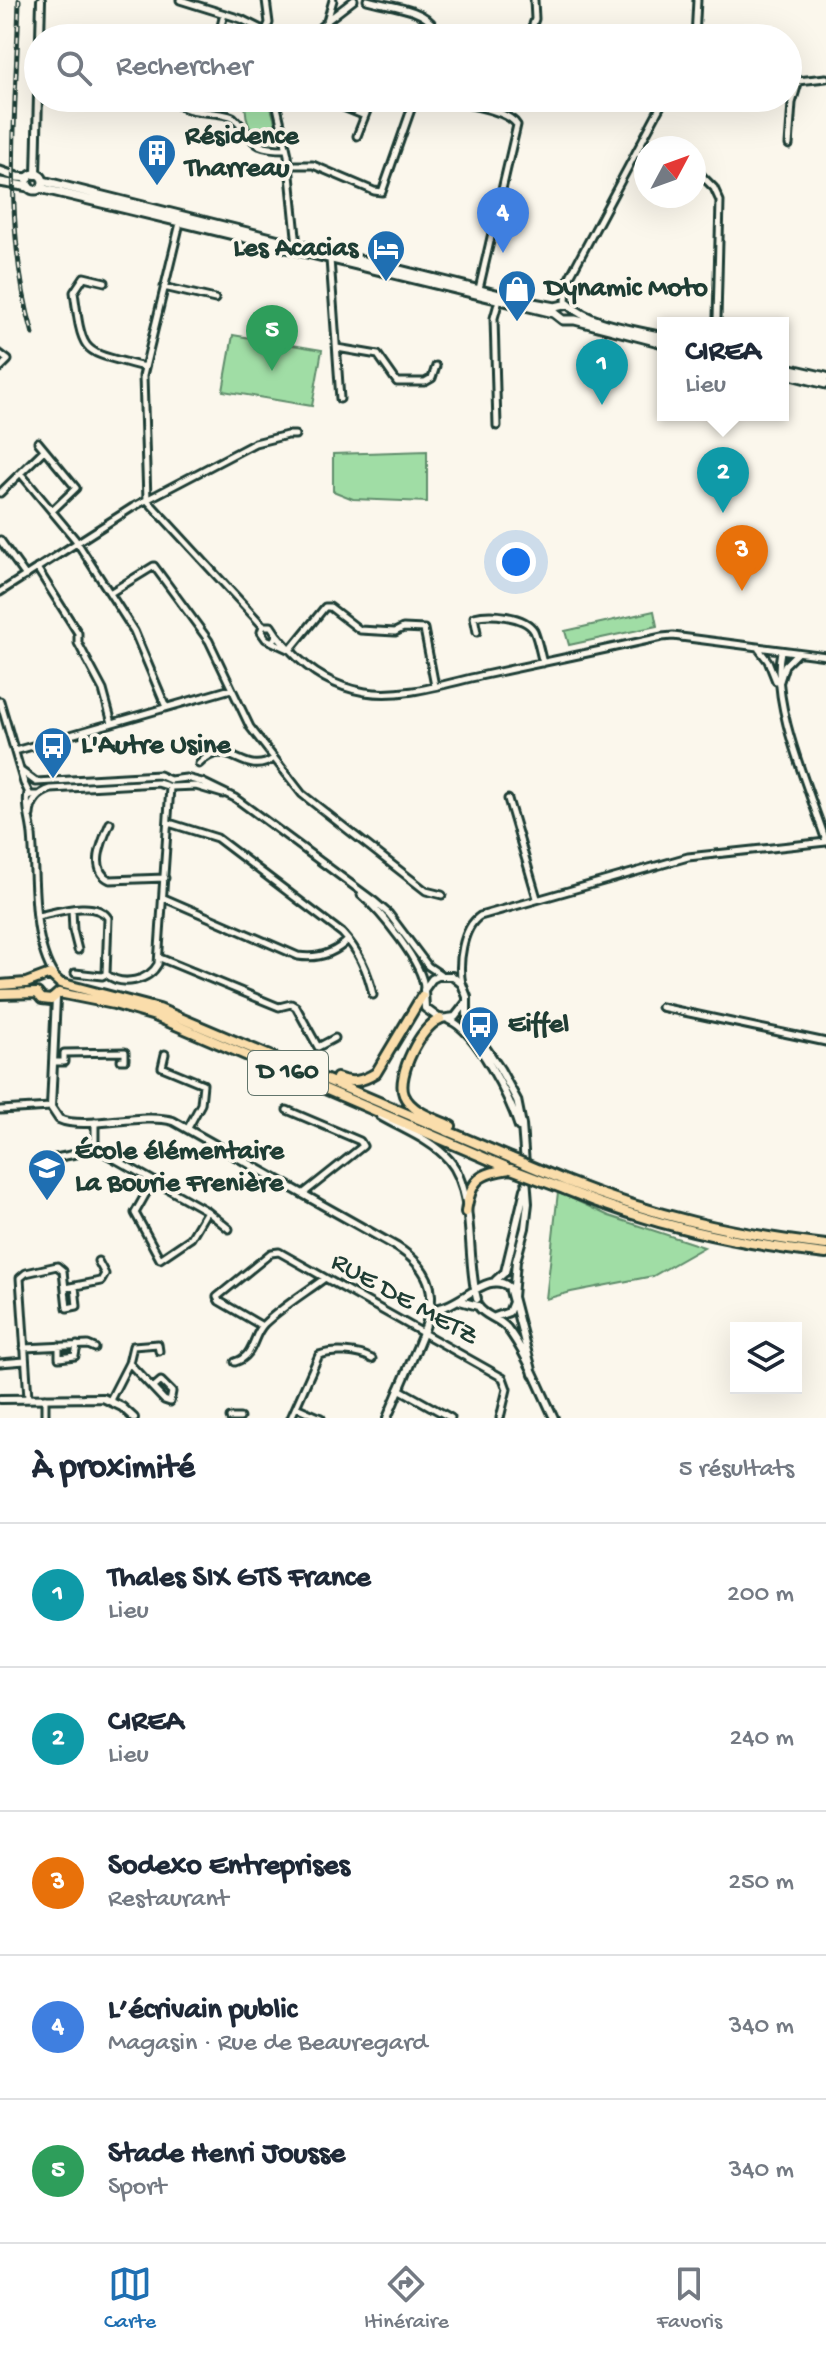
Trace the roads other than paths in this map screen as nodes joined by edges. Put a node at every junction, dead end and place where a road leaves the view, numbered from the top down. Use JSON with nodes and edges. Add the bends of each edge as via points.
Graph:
{"nodes":[{"id":1,"x":41,"y":0,"type":"edge"},
{"id":2,"x":180,"y":0,"type":"edge"},
{"id":3,"x":266,"y":0,"type":"edge"},
{"id":4,"x":333,"y":0,"type":"edge"},
{"id":5,"x":354,"y":0,"type":"edge"},
{"id":6,"x":367,"y":0,"type":"edge"},
{"id":7,"x":534,"y":0,"type":"edge"},
{"id":8,"x":697,"y":0,"type":"edge"},
{"id":9,"x":224,"y":14,"type":"junction"},
{"id":10,"x":327,"y":21,"type":"junction"},
{"id":11,"x":40,"y":24,"type":"edge"},
{"id":12,"x":222,"y":24,"type":"edge"},
{"id":13,"x":249,"y":24,"type":"edge"},
{"id":14,"x":269,"y":24,"type":"edge"},
{"id":15,"x":324,"y":24,"type":"edge"},
{"id":16,"x":432,"y":24,"type":"edge"},
{"id":17,"x":533,"y":24,"type":"edge"},
{"id":18,"x":696,"y":24,"type":"edge"},
{"id":19,"x":826,"y":78,"type":"edge"},
{"id":20,"x":802,"y":80,"type":"edge"},
{"id":21,"x":37,"y":112,"type":"edge"},
{"id":22,"x":204,"y":112,"type":"edge"},
{"id":23,"x":278,"y":112,"type":"edge"},
{"id":24,"x":355,"y":112,"type":"edge"},
{"id":25,"x":367,"y":112,"type":"edge"},
{"id":26,"x":410,"y":112,"type":"edge"},
{"id":27,"x":497,"y":112,"type":"edge"},
{"id":28,"x":658,"y":112,"type":"edge"},
{"id":29,"x":791,"y":112,"type":"edge"},
{"id":30,"x":365,"y":116,"type":"junction"},
{"id":31,"x":357,"y":136,"type":"dead end"},
{"id":32,"x":645,"y":136,"type":"edge"},
{"id":33,"x":789,"y":145,"type":"dead end"},
{"id":34,"x":286,"y":149,"type":"junction"},
{"id":35,"x":634,"y":157,"type":"edge"},
{"id":36,"x":289,"y":165,"type":"junction"},
{"id":37,"x":0,"y":171,"type":"edge"},
{"id":38,"x":706,"y":180,"type":"edge"},
{"id":39,"x":0,"y":182,"type":"edge"},
{"id":40,"x":35,"y":182,"type":"junction"},
{"id":41,"x":191,"y":219,"type":"junction"},
{"id":42,"x":180,"y":223,"type":"junction"},
{"id":43,"x":295,"y":248,"type":"junction"},
{"id":44,"x":330,"y":257,"type":"junction"},
{"id":45,"x":105,"y":282,"type":"dead end"},
{"id":46,"x":164,"y":287,"type":"junction"},
{"id":47,"x":478,"y":293,"type":"junction"},
{"id":48,"x":500,"y":298,"type":"junction"},
{"id":49,"x":215,"y":299,"type":"dead end"},
{"id":50,"x":561,"y":308,"type":"junction"},
{"id":51,"x":574,"y":311,"type":"junction"},
{"id":52,"x":717,"y":317,"type":"edge"},
{"id":53,"x":569,"y":320,"type":"junction"},
{"id":54,"x":657,"y":336,"type":"edge"},
{"id":55,"x":657,"y":342,"type":"edge"},
{"id":56,"x":337,"y":348,"type":"junction"},
{"id":57,"x":0,"y":354,"type":"edge"},
{"id":58,"x":436,"y":366,"type":"dead end"},
{"id":59,"x":144,"y":367,"type":"junction"},
{"id":60,"x":0,"y":368,"type":"edge"},
{"id":61,"x":789,"y":368,"type":"edge"},
{"id":62,"x":789,"y":375,"type":"edge"},
{"id":63,"x":826,"y":377,"type":"edge"},
{"id":64,"x":826,"y":384,"type":"edge"},
{"id":65,"x":340,"y":399,"type":"dead end"},
{"id":66,"x":497,"y":426,"type":"dead end"},
{"id":67,"x":295,"y":435,"type":"dead end"},
{"id":68,"x":38,"y":442,"type":"dead end"},
{"id":69,"x":43,"y":451,"type":"junction"},
{"id":70,"x":21,"y":474,"type":"junction"},
{"id":71,"x":0,"y":493,"type":"edge"},
{"id":72,"x":147,"y":500,"type":"junction"},
{"id":73,"x":52,"y":511,"type":"junction"},
{"id":74,"x":0,"y":540,"type":"edge"},
{"id":75,"x":77,"y":542,"type":"junction"},
{"id":76,"x":37,"y":568,"type":"junction"},
{"id":77,"x":26,"y":576,"type":"junction"},
{"id":78,"x":0,"y":592,"type":"edge"},
{"id":79,"x":110,"y":593,"type":"junction"},
{"id":80,"x":263,"y":626,"type":"junction"},
{"id":81,"x":477,"y":632,"type":"dead end"},
{"id":82,"x":275,"y":638,"type":"junction"},
{"id":83,"x":757,"y":647,"type":"junction"},
{"id":84,"x":290,"y":650,"type":"junction"},
{"id":85,"x":781,"y":651,"type":"junction"},
{"id":86,"x":798,"y":653,"type":"junction"},
{"id":87,"x":826,"y":656,"type":"edge"},
{"id":88,"x":543,"y":663,"type":"junction"},
{"id":89,"x":435,"y":686,"type":"junction"},
{"id":90,"x":778,"y":686,"type":"junction"},
{"id":91,"x":231,"y":689,"type":"junction"},
{"id":92,"x":0,"y":701,"type":"edge"},
{"id":93,"x":166,"y":707,"type":"junction"},
{"id":94,"x":112,"y":723,"type":"junction"},
{"id":95,"x":15,"y":751,"type":"junction"},
{"id":96,"x":273,"y":759,"type":"junction"},
{"id":97,"x":199,"y":764,"type":"dead end"},
{"id":98,"x":21,"y":771,"type":"junction"},
{"id":99,"x":36,"y":782,"type":"junction"},
{"id":100,"x":172,"y":786,"type":"junction"},
{"id":101,"x":28,"y":791,"type":"junction"},
{"id":102,"x":39,"y":795,"type":"junction"},
{"id":103,"x":508,"y":799,"type":"dead end"},
{"id":104,"x":30,"y":815,"type":"junction"},
{"id":105,"x":110,"y":823,"type":"dead end"},
{"id":106,"x":169,"y":823,"type":"junction"},
{"id":107,"x":826,"y":842,"type":"edge"},
{"id":108,"x":333,"y":870,"type":"junction"},
{"id":109,"x":165,"y":878,"type":"junction"},
{"id":110,"x":442,"y":895,"type":"dead end"},
{"id":111,"x":164,"y":898,"type":"junction"},
{"id":112,"x":537,"y":898,"type":"junction"},
{"id":113,"x":72,"y":909,"type":"junction"},
{"id":114,"x":38,"y":916,"type":"junction"},
{"id":115,"x":348,"y":940,"type":"junction"},
{"id":116,"x":78,"y":950,"type":"dead end"},
{"id":117,"x":46,"y":956,"type":"junction"},
{"id":118,"x":160,"y":958,"type":"junction"},
{"id":119,"x":462,"y":960,"type":"junction"},
{"id":120,"x":75,"y":973,"type":"dead end"},
{"id":121,"x":106,"y":974,"type":"junction"},
{"id":122,"x":447,"y":976,"type":"junction"},
{"id":123,"x":39,"y":978,"type":"junction"},
{"id":124,"x":57,"y":979,"type":"junction"},
{"id":125,"x":462,"y":984,"type":"junction"},
{"id":126,"x":0,"y":985,"type":"edge"},
{"id":127,"x":37,"y":993,"type":"junction"},
{"id":128,"x":423,"y":993,"type":"junction"},
{"id":129,"x":0,"y":994,"type":"edge"},
{"id":130,"x":373,"y":995,"type":"dead end"},
{"id":131,"x":54,"y":997,"type":"junction"},
{"id":132,"x":466,"y":1003,"type":"junction"},
{"id":133,"x":661,"y":1007,"type":"dead end"},
{"id":134,"x":445,"y":1020,"type":"junction"},
{"id":135,"x":335,"y":1038,"type":"dead end"},
{"id":136,"x":826,"y":1042,"type":"edge"},
{"id":137,"x":165,"y":1054,"type":"dead end"},
{"id":138,"x":121,"y":1060,"type":"dead end"},
{"id":139,"x":52,"y":1062,"type":"junction"},
{"id":140,"x":289,"y":1063,"type":"junction"},
{"id":141,"x":357,"y":1102,"type":"junction"},
{"id":142,"x":51,"y":1107,"type":"junction"},
{"id":143,"x":0,"y":1110,"type":"edge"},
{"id":144,"x":287,"y":1110,"type":"dead end"},
{"id":145,"x":95,"y":1121,"type":"junction"},
{"id":146,"x":188,"y":1128,"type":"junction"},
{"id":147,"x":523,"y":1138,"type":"junction"},
{"id":148,"x":482,"y":1145,"type":"junction"},
{"id":149,"x":95,"y":1147,"type":"junction"},
{"id":150,"x":45,"y":1160,"type":"dead end"},
{"id":151,"x":511,"y":1169,"type":"junction"},
{"id":152,"x":153,"y":1181,"type":"junction"},
{"id":153,"x":565,"y":1185,"type":"junction"},
{"id":154,"x":526,"y":1186,"type":"junction"},
{"id":155,"x":304,"y":1193,"type":"junction"},
{"id":156,"x":207,"y":1211,"type":"junction"},
{"id":157,"x":466,"y":1212,"type":"junction"},
{"id":158,"x":229,"y":1229,"type":"dead end"},
{"id":159,"x":826,"y":1245,"type":"edge"},
{"id":160,"x":826,"y":1254,"type":"edge"},
{"id":161,"x":98,"y":1261,"type":"dead end"},
{"id":162,"x":473,"y":1267,"type":"junction"},
{"id":163,"x":325,"y":1278,"type":"junction"},
{"id":164,"x":495,"y":1281,"type":"junction"},
{"id":165,"x":485,"y":1284,"type":"junction"},
{"id":166,"x":75,"y":1286,"type":"junction"},
{"id":167,"x":65,"y":1288,"type":"junction"},
{"id":168,"x":475,"y":1291,"type":"junction"},
{"id":169,"x":513,"y":1297,"type":"junction"},
{"id":170,"x":432,"y":1300,"type":"junction"},
{"id":171,"x":457,"y":1302,"type":"junction"},
{"id":172,"x":477,"y":1302,"type":"junction"},
{"id":173,"x":431,"y":1309,"type":"junction"},
{"id":174,"x":495,"y":1317,"type":"junction"},
{"id":175,"x":262,"y":1326,"type":"junction"},
{"id":176,"x":423,"y":1333,"type":"junction"},
{"id":177,"x":77,"y":1345,"type":"junction"},
{"id":178,"x":59,"y":1346,"type":"junction"},
{"id":179,"x":24,"y":1348,"type":"junction"},
{"id":180,"x":95,"y":1348,"type":"dead end"},
{"id":181,"x":159,"y":1351,"type":"dead end"},
{"id":182,"x":372,"y":1359,"type":"dead end"},
{"id":183,"x":25,"y":1361,"type":"junction"},
{"id":184,"x":235,"y":1362,"type":"dead end"},
{"id":185,"x":0,"y":1363,"type":"edge"},
{"id":186,"x":129,"y":1363,"type":"junction"},
{"id":187,"x":533,"y":1374,"type":"junction"},
{"id":188,"x":153,"y":1388,"type":"dead end"},
{"id":189,"x":399,"y":1389,"type":"junction"},
{"id":190,"x":28,"y":1398,"type":"junction"},
{"id":191,"x":45,"y":1398,"type":"junction"},
{"id":192,"x":0,"y":1399,"type":"edge"},
{"id":193,"x":110,"y":1400,"type":"junction"},
{"id":194,"x":296,"y":1407,"type":"junction"},
{"id":195,"x":45,"y":1418,"type":"edge"},
{"id":196,"x":134,"y":1418,"type":"edge"},
{"id":197,"x":230,"y":1418,"type":"edge"},
{"id":198,"x":240,"y":1418,"type":"edge"},
{"id":199,"x":291,"y":1418,"type":"edge"},
{"id":200,"x":321,"y":1418,"type":"edge"},
{"id":201,"x":387,"y":1418,"type":"edge"},
{"id":202,"x":451,"y":1418,"type":"edge"},
{"id":203,"x":500,"y":1418,"type":"edge"},
{"id":204,"x":554,"y":1418,"type":"edge"}],
"edges":[{"from":1,"to":11,"type":"street"},
{"from":2,"to":9,"type":"street"},
{"from":3,"to":14,"type":"street"},
{"from":4,"to":10,"type":"street"},
{"from":5,"to":10,"type":"street"},
{"from":6,"to":16,"type":"street","via":[[417,13]]},
{"from":7,"to":17,"type":"street"},
{"from":8,"to":18,"type":"street"},
{"from":9,"to":12,"type":"street"},
{"from":9,"to":13,"type":"street"},
{"from":10,"to":15,"type":"street"},
{"from":19,"to":20,"type":"street"},
{"from":21,"to":40,"type":"street"},
{"from":22,"to":34,"type":"street","via":[[233,117],[262,148]]},
{"from":23,"to":34,"type":"street"},
{"from":24,"to":30,"type":"street"},
{"from":25,"to":30,"type":"street"},
{"from":26,"to":36,"type":"street","via":[[382,192],[313,165]]},
{"from":27,"to":47,"type":"street","via":[[510,116],[517,129]]},
{"from":28,"to":32,"type":"street"},
{"from":29,"to":33,"type":"street"},
{"from":30,"to":31,"type":"street"},
{"from":34,"to":36,"type":"street"},
{"from":35,"to":50,"type":"street","via":[[567,282]]},
{"from":36,"to":43,"type":"street"},
{"from":37,"to":40,"type":"main road"},
{"from":38,"to":52,"type":"street","via":[[720,201]]},
{"from":39,"to":40,"type":"main road"},
{"from":40,"to":41,"type":"main road"},
{"from":40,"to":42,"type":"main road"},
{"from":41,"to":42,"type":"street"},
{"from":41,"to":43,"type":"main road"},
{"from":42,"to":43,"type":"main road"},
{"from":42,"to":46,"type":"street"},
{"from":43,"to":44,"type":"main road"},
{"from":44,"to":47,"type":"main road"},
{"from":44,"to":56,"type":"street"},
{"from":45,"to":59,"type":"street","via":[[84,277],[74,292],[81,338],[94,353]]},
{"from":46,"to":49,"type":"street"},
{"from":46,"to":59,"type":"street"},
{"from":47,"to":48,"type":"main road"},
{"from":48,"to":50,"type":"main road"},
{"from":48,"to":66,"type":"street","via":[[494,318]]},
{"from":50,"to":51,"type":"main road","via":[[571,305]]},
{"from":50,"to":53,"type":"main road","via":[[563,320]]},
{"from":51,"to":53,"type":"main road"},
{"from":51,"to":54,"type":"main road"},
{"from":53,"to":55,"type":"main road"},
{"from":56,"to":58,"type":"street","via":[[378,355],[397,382],[425,382]]},
{"from":56,"to":65,"type":"street"},
{"from":57,"to":60,"type":"street","via":[[8,360]]},
{"from":59,"to":72,"type":"street"},
{"from":61,"to":63,"type":"main road"},
{"from":62,"to":64,"type":"main road"},
{"from":67,"to":72,"type":"street","via":[[255,443]]},
{"from":68,"to":69,"type":"street"},
{"from":69,"to":70,"type":"street"},
{"from":69,"to":73,"type":"street","via":[[76,488]]},
{"from":70,"to":71,"type":"street"},
{"from":70,"to":73,"type":"street"},
{"from":72,"to":75,"type":"street"},
{"from":72,"to":80,"type":"street"},
{"from":73,"to":75,"type":"street"},
{"from":74,"to":77,"type":"street"},
{"from":75,"to":76,"type":"street"},
{"from":75,"to":79,"type":"street"},
{"from":76,"to":77,"type":"street"},
{"from":76,"to":94,"type":"street","via":[[78,633]]},
{"from":77,"to":78,"type":"street"},
{"from":79,"to":91,"type":"street","via":[[154,566],[209,641]]},
{"from":79,"to":93,"type":"street","via":[[134,631]]},
{"from":80,"to":82,"type":"street","via":[[271,626]]},
{"from":80,"to":82,"type":"street","via":[[263,636]]},
{"from":81,"to":88,"type":"street","via":[[474,617],[487,613],[528,625]]},
{"from":82,"to":84,"type":"street"},
{"from":83,"to":85,"type":"street"},
{"from":83,"to":88,"type":"street","via":[[673,636]]},
{"from":83,"to":90,"type":"street"},
{"from":84,"to":89,"type":"street","via":[[325,678],[363,692]]},
{"from":84,"to":89,"type":"street","via":[[325,607],[360,630],[424,629]]},
{"from":85,"to":86,"type":"street"},
{"from":85,"to":90,"type":"street"},
{"from":86,"to":87,"type":"street"},
{"from":86,"to":90,"type":"street","via":[[785,665]]},
{"from":88,"to":89,"type":"street"},
{"from":90,"to":107,"type":"street"},
{"from":91,"to":93,"type":"street"},
{"from":91,"to":96,"type":"street"},
{"from":92,"to":95,"type":"street"},
{"from":93,"to":94,"type":"street"},
{"from":94,"to":95,"type":"street"},
{"from":95,"to":98,"type":"street"},
{"from":96,"to":97,"type":"street","via":[[252,765],[220,753]]},
{"from":96,"to":110,"type":"street","via":[[302,794],[426,891]]},
{"from":98,"to":99,"type":"street"},
{"from":98,"to":101,"type":"street"},
{"from":99,"to":100,"type":"street","via":[[159,775]]},
{"from":99,"to":101,"type":"street"},
{"from":99,"to":102,"type":"street","via":[[42,788]]},
{"from":100,"to":102,"type":"street","via":[[51,789]]},
{"from":100,"to":106,"type":"street"},
{"from":100,"to":108,"type":"street","via":[[186,778],[235,798]]},
{"from":101,"to":102,"type":"street"},
{"from":101,"to":104,"type":"street"},
{"from":102,"to":104,"type":"street"},
{"from":103,"to":112,"type":"street"},
{"from":104,"to":114,"type":"street"},
{"from":105,"to":109,"type":"street","via":[[100,852],[102,876]]},
{"from":106,"to":109,"type":"street"},
{"from":106,"to":115,"type":"street","via":[[217,838]]},
{"from":107,"to":112,"type":"street","via":[[688,857]]},
{"from":108,"to":122,"type":"street","via":[[389,914],[428,966]]},
{"from":108,"to":128,"type":"street","via":[[387,920],[420,972]]},
{"from":109,"to":111,"type":"street"},
{"from":111,"to":115,"type":"street","via":[[298,956],[314,958]]},
{"from":111,"to":118,"type":"street"},
{"from":112,"to":119,"type":"street","via":[[473,920]]},
{"from":113,"to":114,"type":"street"},
{"from":113,"to":116,"type":"street"},
{"from":113,"to":121,"type":"street","via":[[101,910],[108,918]]},
{"from":114,"to":117,"type":"street"},
{"from":115,"to":130,"type":"street","via":[[369,975]]},
{"from":117,"to":123,"type":"street"},
{"from":117,"to":124,"type":"street"},
{"from":118,"to":121,"type":"street","via":[[143,979]]},
{"from":118,"to":135,"type":"street","via":[[279,1007],[291,1004],[318,1047]]},
{"from":119,"to":122,"type":"street"},
{"from":119,"to":125,"type":"street"},
{"from":120,"to":121,"type":"street"},
{"from":122,"to":125,"type":"street"},
{"from":122,"to":128,"type":"street","via":[[432,979]]},
{"from":123,"to":124,"type":"main road"},
{"from":123,"to":126,"type":"main road"},
{"from":123,"to":127,"type":"main road"},
{"from":124,"to":131,"type":"main road"},
{"from":124,"to":140,"type":"main road","number":"D 160","via":[[159,1009]]},
{"from":125,"to":132,"type":"street"},
{"from":127,"to":129,"type":"main road"},
{"from":127,"to":131,"type":"main road"},
{"from":128,"to":134,"type":"street","via":[[429,1014]]},
{"from":128,"to":140,"type":"main road","via":[[383,1064],[366,1079],[342,1080]]},
{"from":131,"to":139,"type":"street"},
{"from":131,"to":141,"type":"main road","number":"D 160","via":[[114,1004],[155,1016]]},
{"from":132,"to":134,"type":"street","via":[[460,1014]]},
{"from":132,"to":147,"type":"street","via":[[467,1020],[511,1086]]},
{"from":133,"to":136,"type":"street"},
{"from":134,"to":147,"type":"street","via":[[463,1029],[504,1089]]},
{"from":134,"to":148,"type":"main road","via":[[428,1028],[405,1068],[404,1095],[412,1107]]},
{"from":137,"to":146,"type":"street","via":[[162,1067],[203,1084],[201,1104]]},
{"from":138,"to":139,"type":"street","via":[[125,1052],[64,1053],[64,1062]]},
{"from":139,"to":142,"type":"street"},
{"from":140,"to":148,"type":"main road","number":"D 160"},
{"from":141,"to":151,"type":"main road","number":"D 160"},
{"from":141,"to":157,"type":"street","via":[[450,1161]]},
{"from":142,"to":143,"type":"street"},
{"from":142,"to":145,"type":"street","via":[[65,1122]]},
{"from":144,"to":155,"type":"street","via":[[363,1146]]},
{"from":145,"to":146,"type":"street","via":[[163,1118]]},
{"from":145,"to":149,"type":"street"},
{"from":146,"to":155,"type":"street"},
{"from":147,"to":154,"type":"street"},
{"from":148,"to":153,"type":"main road","number":"D 160","bridge":true},
{"from":149,"to":150,"type":"street"},
{"from":149,"to":152,"type":"street"},
{"from":151,"to":153,"type":"main road","number":"D 160","bridge":true},
{"from":151,"to":157,"type":"main road","via":[[493,1170],[478,1180]]},
{"from":152,"to":156,"type":"street"},
{"from":152,"to":156,"type":"street","via":[[135,1213],[160,1259],[191,1238]]},
{"from":153,"to":159,"type":"main road","number":"D 160","via":[[688,1223]]},
{"from":153,"to":160,"type":"main road","number":"D 160","via":[[612,1209],[683,1231]]},
{"from":154,"to":164,"type":"street","via":[[505,1272]]},
{"from":154,"to":169,"type":"street","via":[[528,1214]]},
{"from":155,"to":170,"type":"street","via":[[411,1256],[428,1279]]},
{"from":156,"to":158,"type":"street"},
{"from":157,"to":162,"type":"street"},
{"from":161,"to":166,"type":"street","via":[[105,1274],[101,1281]]},
{"from":162,"to":165,"type":"street"},
{"from":162,"to":168,"type":"street"},
{"from":163,"to":175,"type":"street"},
{"from":163,"to":175,"type":"street","name":"RUE DE METZ","via":[[275,1251],[217,1297]]},
{"from":163,"to":176,"type":"street","name":"RUE DE METZ"},
{"from":164,"to":165,"type":"street"},
{"from":164,"to":169,"type":"street","via":[[509,1287]]},
{"from":165,"to":168,"type":"street"},
{"from":165,"to":172,"type":"street"},
{"from":166,"to":167,"type":"street"},
{"from":166,"to":167,"type":"street","via":[[77,1306],[67,1308]]},
{"from":167,"to":179,"type":"street","via":[[57,1266],[20,1278]]},
{"from":168,"to":171,"type":"street"},
{"from":168,"to":172,"type":"street"},
{"from":169,"to":174,"type":"street","via":[[509,1312]]},
{"from":169,"to":187,"type":"street"},
{"from":170,"to":171,"type":"street"},
{"from":170,"to":173,"type":"street"},
{"from":171,"to":172,"type":"street"},
{"from":171,"to":173,"type":"street"},
{"from":172,"to":174,"type":"street","via":[[483,1313]]},
{"from":173,"to":176,"type":"street"},
{"from":174,"to":187,"type":"street","via":[[508,1329]]},
{"from":175,"to":184,"type":"street","via":[[252,1349]]},
{"from":176,"to":189,"type":"street"},
{"from":176,"to":203,"type":"street","name":"RUE DE METZ","via":[[503,1378],[507,1389]]},
{"from":177,"to":178,"type":"street"},
{"from":177,"to":178,"type":"street","via":[[75,1356],[59,1358]]},
{"from":177,"to":180,"type":"street"},
{"from":178,"to":179,"type":"street"},
{"from":179,"to":183,"type":"street"},
{"from":181,"to":186,"type":"street","via":[[158,1344],[133,1346]]},
{"from":182,"to":194,"type":"street","via":[[364,1354],[319,1355]]},
{"from":183,"to":185,"type":"street"},
{"from":183,"to":190,"type":"street"},
{"from":186,"to":188,"type":"street"},
{"from":186,"to":193,"type":"street"},
{"from":187,"to":204,"type":"street"},
{"from":189,"to":201,"type":"street"},
{"from":189,"to":202,"type":"street"},
{"from":190,"to":191,"type":"street"},
{"from":190,"to":192,"type":"street"},
{"from":191,"to":193,"type":"street"},
{"from":191,"to":195,"type":"street"},
{"from":193,"to":196,"type":"street"},
{"from":194,"to":199,"type":"street"},
{"from":194,"to":200,"type":"street"},
{"from":197,"to":198,"type":"street"}]}
